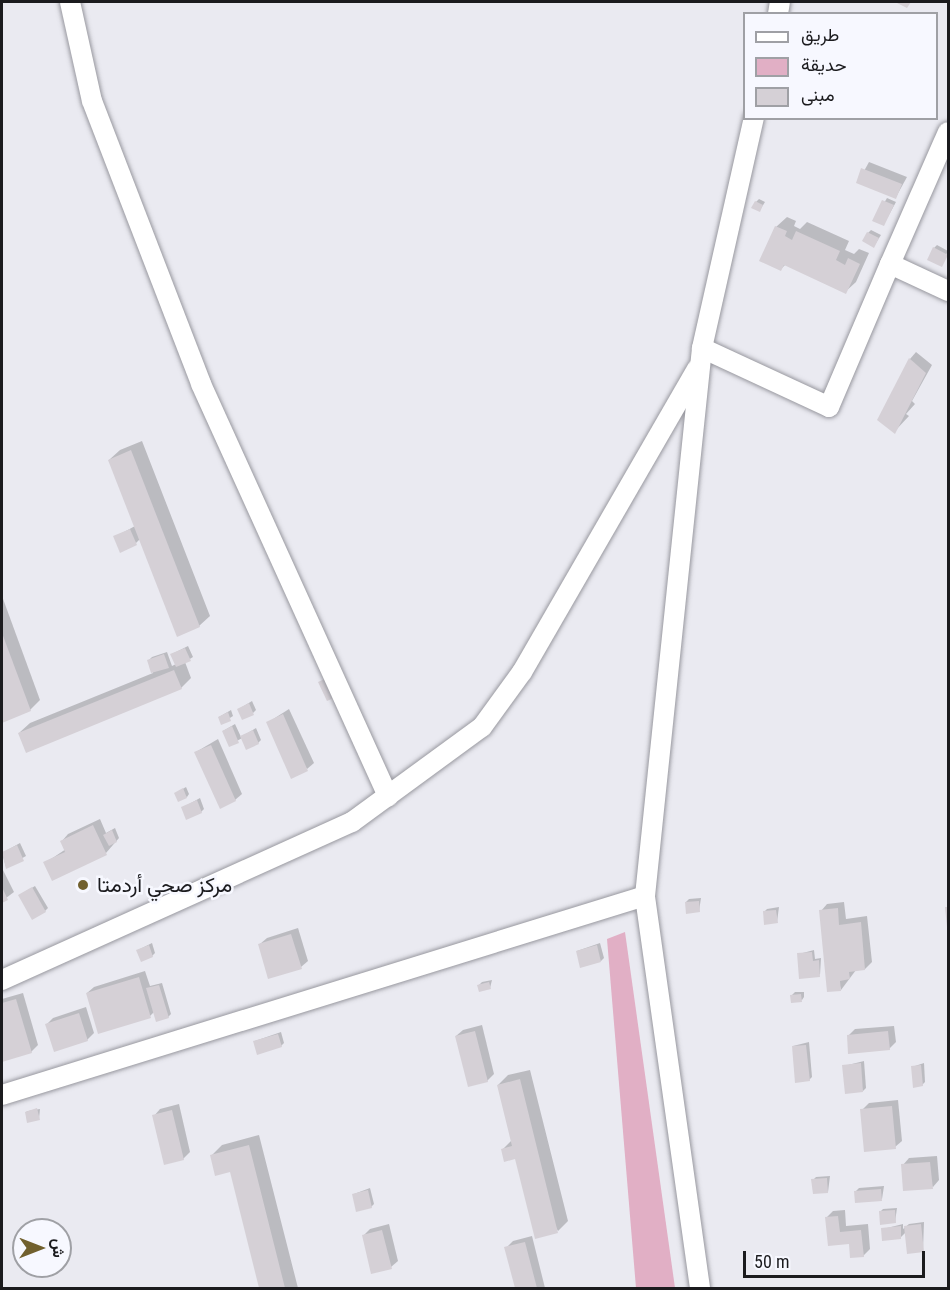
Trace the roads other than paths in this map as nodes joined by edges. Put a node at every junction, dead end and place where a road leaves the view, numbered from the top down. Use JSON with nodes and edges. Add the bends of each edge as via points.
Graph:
{"nodes":[{"id":1,"x":70,"y":2,"type":"edge"},
{"id":2,"x":754,"y":120,"type":"edge"},
{"id":3,"x":948,"y":132,"type":"edge"},
{"id":4,"x":891,"y":264,"type":"junction"},
{"id":5,"x":948,"y":291,"type":"edge"},
{"id":6,"x":702,"y":355,"type":"junction"},
{"id":7,"x":388,"y":797,"type":"junction"},
{"id":8,"x":645,"y":896,"type":"junction"},
{"id":9,"x":2,"y":980,"type":"edge"},
{"id":10,"x":2,"y":1095,"type":"edge"},
{"id":11,"x":700,"y":1288,"type":"edge"}],
"edges":[{"from":1,"to":7,"type":"street","via":[[92,101],[201,384]]},
{"from":2,"to":6,"type":"street"},
{"from":3,"to":4,"type":"street"},
{"from":4,"to":5,"type":"street"},
{"from":4,"to":6,"type":"street","via":[[829,407]]},
{"from":6,"to":7,"type":"street","via":[[515,682],[482,727]]},
{"from":6,"to":8,"type":"street"},
{"from":7,"to":9,"type":"street","via":[[352,822]]},
{"from":8,"to":10,"type":"street"},
{"from":8,"to":11,"type":"street"}]}
